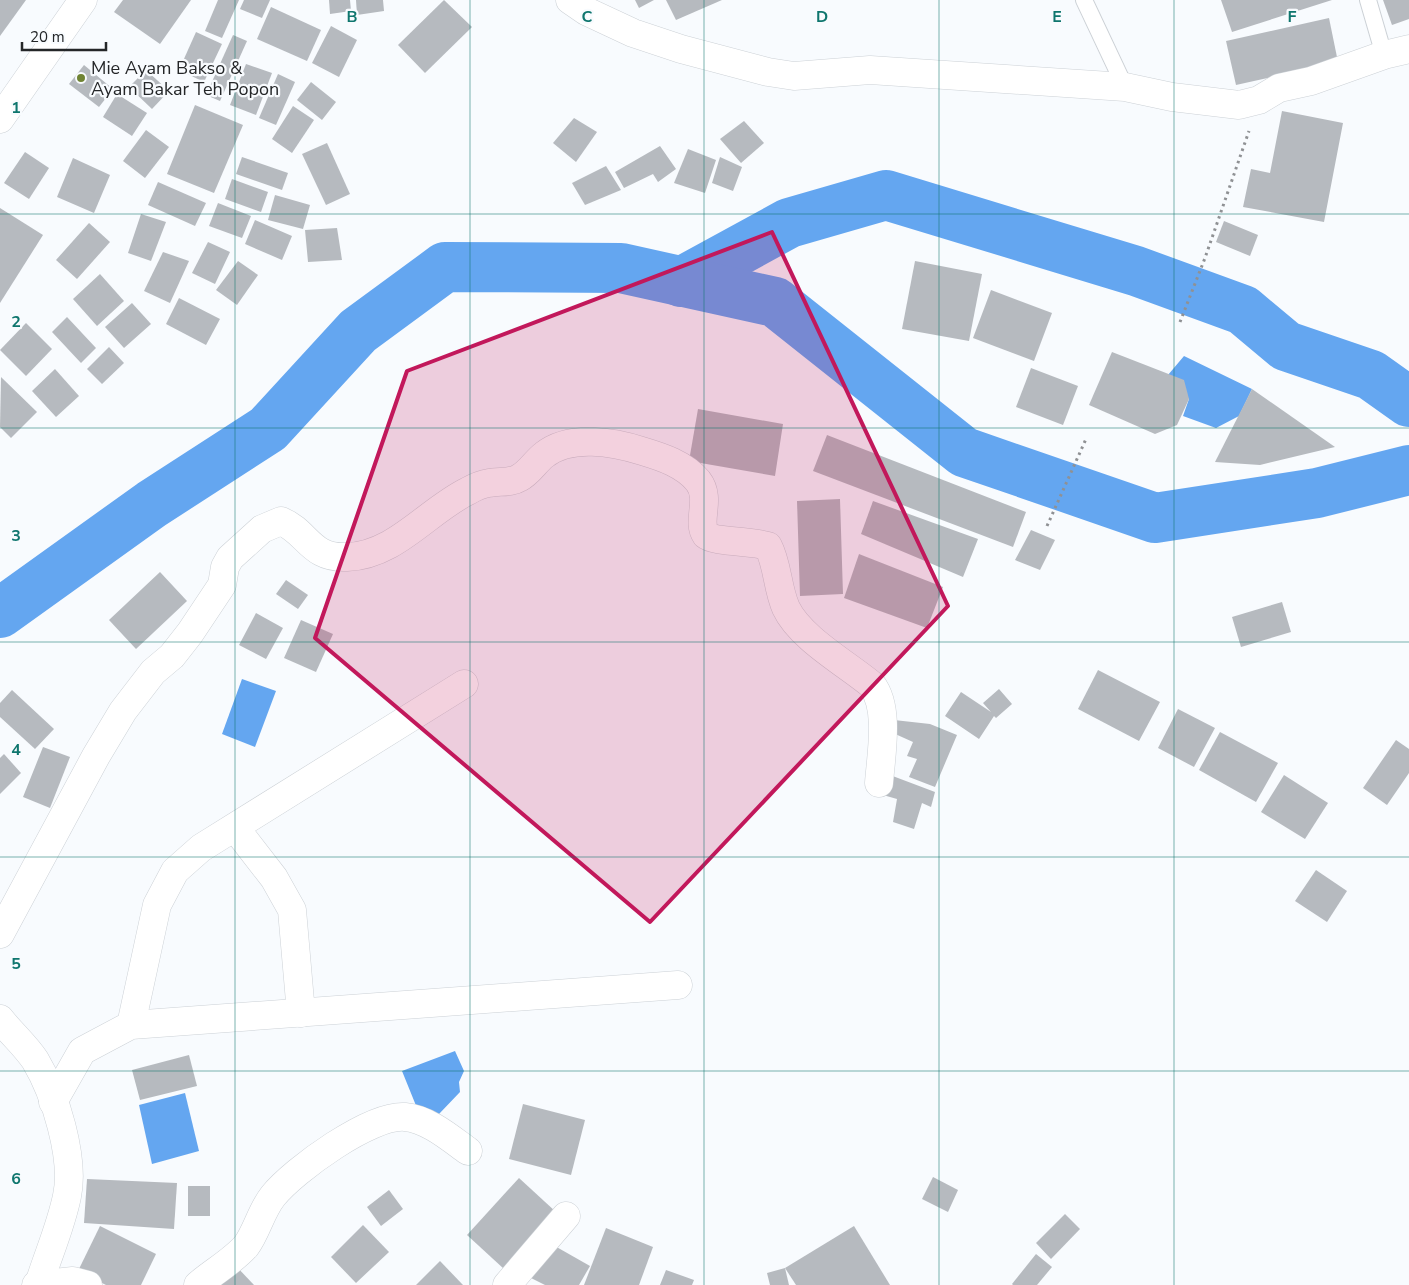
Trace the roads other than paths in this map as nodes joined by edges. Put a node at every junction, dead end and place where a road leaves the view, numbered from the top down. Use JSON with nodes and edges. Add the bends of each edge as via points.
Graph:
{"nodes":[{"id":1,"x":83,"y":0,"type":"edge"},
{"id":2,"x":570,"y":0,"type":"edge"},
{"id":3,"x":1084,"y":0,"type":"edge"},
{"id":4,"x":1368,"y":0,"type":"edge"},
{"id":5,"x":1397,"y":52,"type":"edge"},
{"id":6,"x":1125,"y":87,"type":"junction"},
{"id":7,"x":0,"y":119,"type":"edge"},
{"id":8,"x":464,"y":684,"type":"dead end"},
{"id":9,"x":878,"y":783,"type":"dead end"},
{"id":10,"x":236,"y":829,"type":"junction"},
{"id":11,"x":0,"y":934,"type":"edge"},
{"id":12,"x":678,"y":985,"type":"dead end"},
{"id":13,"x":301,"y":1013,"type":"junction"},
{"id":14,"x":0,"y":1019,"type":"edge"},
{"id":15,"x":130,"y":1026,"type":"junction"},
{"id":16,"x":53,"y":1102,"type":"junction"},
{"id":17,"x":468,"y":1151,"type":"dead end"},
{"id":18,"x":566,"y":1216,"type":"dead end"},
{"id":19,"x":38,"y":1284,"type":"edge"},
{"id":20,"x":88,"y":1285,"type":"edge"},
{"id":21,"x":198,"y":1285,"type":"edge"},
{"id":22,"x":507,"y":1285,"type":"edge"}],
"edges":[{"from":1,"to":7,"type":"main road"},
{"from":2,"to":6,"type":"main road","via":[[633,34],[768,72],[794,76],[870,70]]},
{"from":3,"to":6,"type":"lane"},
{"from":4,"to":5,"type":"lane"},
{"from":5,"to":6,"type":"main road","via":[[1312,81],[1279,88],[1259,100],[1239,105],[1172,97]]},
{"from":8,"to":10,"type":"main road"},
{"from":9,"to":11,"type":"main road","via":[[883,737],[880,694],[804,630],[787,611],[778,590],[774,557],[768,546],[754,541],[714,539],[706,535],[702,526],[705,498],[698,481],[685,468],[665,458],[616,442],[562,446],[545,453],[520,478],[489,483],[466,492],[396,541],[359,556],[346,558],[318,552],[296,529],[281,521],[262,529],[230,558],[222,585],[190,633],[172,656],[153,672],[123,711]]},
{"from":10,"to":13,"type":"main road","via":[[274,878],[292,910]]},
{"from":10,"to":15,"type":"main road","via":[[201,848],[175,871],[157,905]]},
{"from":12,"to":13,"type":"main road"},
{"from":13,"to":15,"type":"main road"},
{"from":14,"to":16,"type":"main road","via":[[34,1058]]},
{"from":15,"to":16,"type":"main road","via":[[82,1051]]},
{"from":16,"to":19,"type":"main road","via":[[67,1154],[68,1194]]},
{"from":17,"to":21,"type":"main road","via":[[448,1135],[417,1120],[405,1117],[380,1121],[337,1144],[291,1178],[265,1208],[246,1246]]},
{"from":18,"to":22,"type":"main road"},
{"from":19,"to":20,"type":"main road","via":[[73,1281]]}]}
